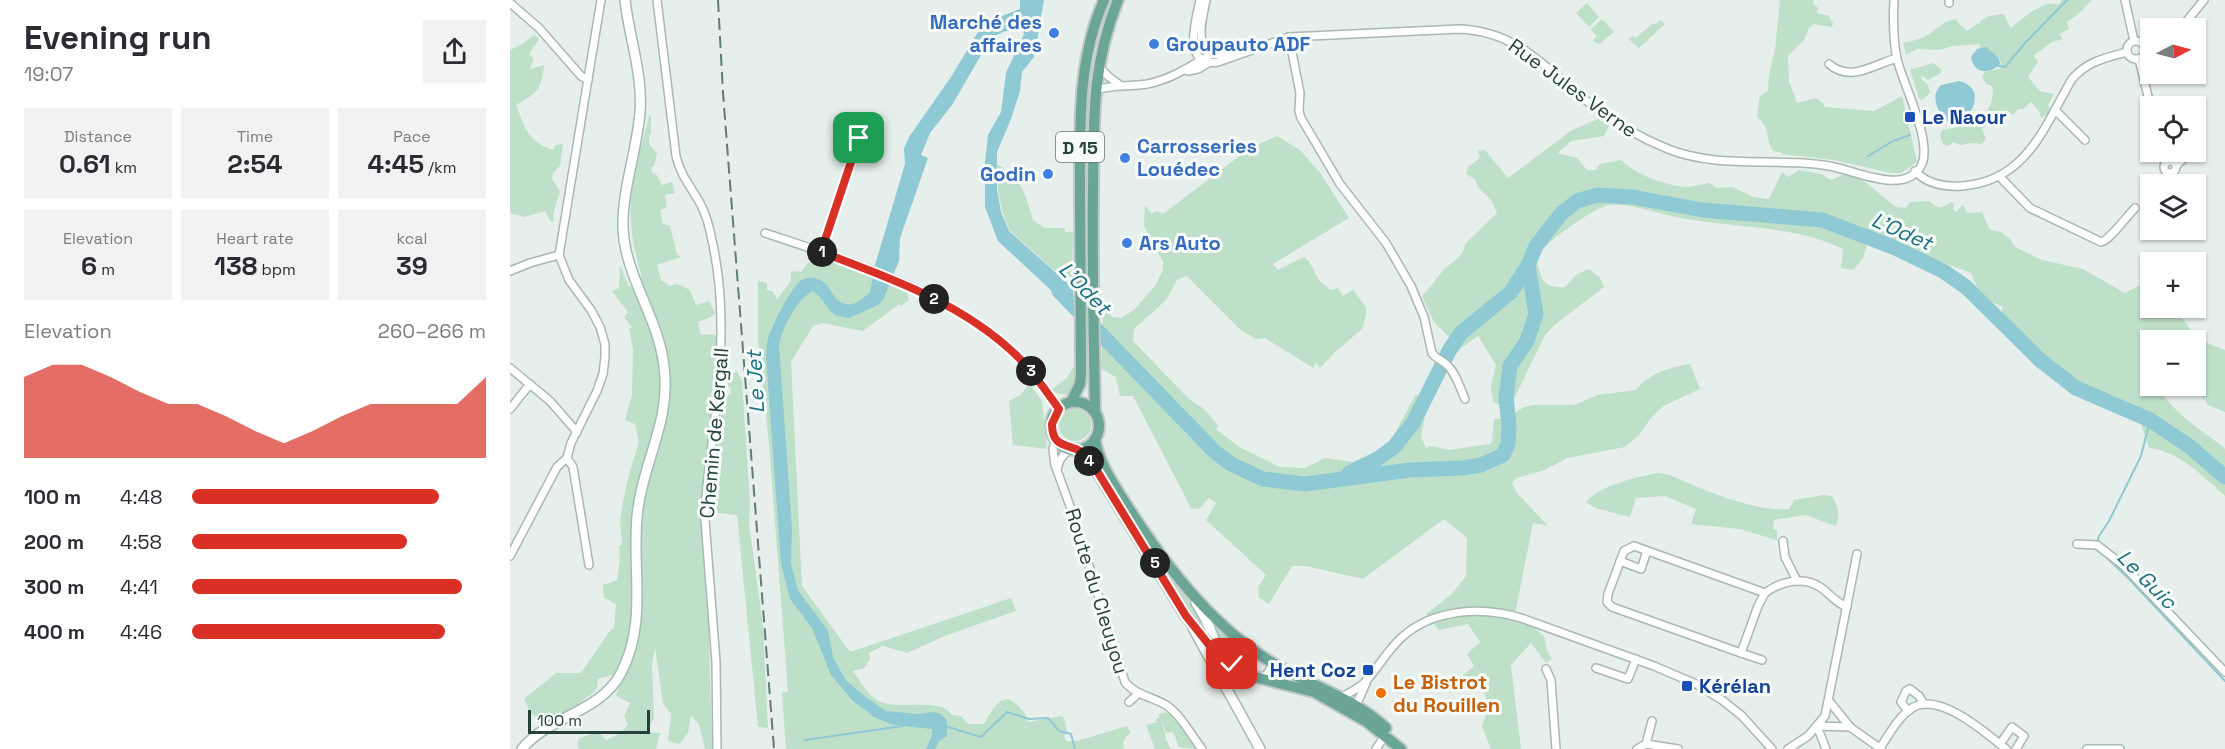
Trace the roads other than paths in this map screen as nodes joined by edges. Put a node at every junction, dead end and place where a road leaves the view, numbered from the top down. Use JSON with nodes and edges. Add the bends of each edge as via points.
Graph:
{"nodes":[{"id":1,"x":602,"y":0,"type":"edge"},
{"id":2,"x":620,"y":0,"type":"edge"},
{"id":3,"x":625,"y":0,"type":"edge"},
{"id":4,"x":657,"y":0,"type":"edge"},
{"id":5,"x":1104,"y":0,"type":"edge"},
{"id":6,"x":1118,"y":0,"type":"edge"},
{"id":7,"x":1200,"y":0,"type":"edge"},
{"id":8,"x":1206,"y":0,"type":"edge"},
{"id":9,"x":1894,"y":0,"type":"edge"},
{"id":10,"x":2125,"y":0,"type":"edge"},
{"id":11,"x":2204,"y":0,"type":"edge"},
{"id":12,"x":510,"y":3,"type":"edge"},
{"id":13,"x":2189,"y":18,"type":"edge"},
{"id":14,"x":628,"y":27,"type":"junction"},
{"id":15,"x":1289,"y":37,"type":"junction"},
{"id":16,"x":2134,"y":41,"type":"junction"},
{"id":17,"x":2140,"y":42,"type":"edge"},
{"id":18,"x":2127,"y":52,"type":"junction"},
{"id":19,"x":1214,"y":54,"type":"junction"},
{"id":20,"x":1228,"y":57,"type":"junction"},
{"id":21,"x":1897,"y":58,"type":"junction"},
{"id":22,"x":2139,"y":59,"type":"joint"},
{"id":23,"x":1207,"y":61,"type":"junction"},
{"id":24,"x":1829,"y":64,"type":"dead end"},
{"id":25,"x":1098,"y":66,"type":"junction"},
{"id":26,"x":588,"y":80,"type":"junction"},
{"id":27,"x":1120,"y":85,"type":"junction"},
{"id":28,"x":1095,"y":90,"type":"junction"},
{"id":29,"x":2148,"y":96,"type":"edge"},
{"id":30,"x":2055,"y":110,"type":"junction"},
{"id":31,"x":859,"y":138,"type":"dead end"},
{"id":32,"x":2085,"y":140,"type":"dead end"},
{"id":33,"x":2179,"y":162,"type":"edge"},
{"id":34,"x":2166,"y":163,"type":"joint"},
{"id":35,"x":2176,"y":165,"type":"junction"},
{"id":36,"x":1915,"y":171,"type":"junction"},
{"id":37,"x":2168,"y":172,"type":"joint"},
{"id":38,"x":1999,"y":176,"type":"junction"},
{"id":39,"x":2135,"y":208,"type":"dead end"},
{"id":40,"x":765,"y":233,"type":"dead end"},
{"id":41,"x":821,"y":252,"type":"junction"},
{"id":42,"x":559,"y":255,"type":"junction"},
{"id":43,"x":510,"y":271,"type":"edge"},
{"id":44,"x":510,"y":368,"type":"edge"},
{"id":45,"x":530,"y":384,"type":"junction"},
{"id":46,"x":1465,"y":399,"type":"dead end"},
{"id":47,"x":1071,"y":402,"type":"junction"},
{"id":48,"x":510,"y":409,"type":"edge"},
{"id":49,"x":1059,"y":409,"type":"junction"},
{"id":50,"x":1095,"y":412,"type":"junction"},
{"id":51,"x":577,"y":432,"type":"junction"},
{"id":52,"x":1056,"y":439,"type":"junction"},
{"id":53,"x":1095,"y":439,"type":"junction"},
{"id":54,"x":1072,"y":449,"type":"junction"},
{"id":55,"x":567,"y":458,"type":"junction"},
{"id":56,"x":1057,"y":470,"type":"junction"},
{"id":57,"x":1783,"y":541,"type":"dead end"},
{"id":58,"x":2077,"y":544,"type":"dead end"},
{"id":59,"x":1647,"y":551,"type":"junction"},
{"id":60,"x":1857,"y":554,"type":"dead end"},
{"id":61,"x":510,"y":556,"type":"edge"},
{"id":62,"x":1620,"y":561,"type":"junction"},
{"id":63,"x":589,"y":565,"type":"dead end"},
{"id":64,"x":1797,"y":581,"type":"junction"},
{"id":65,"x":1184,"y":585,"type":"junction"},
{"id":66,"x":1765,"y":593,"type":"junction"},
{"id":67,"x":1847,"y":608,"type":"junction"},
{"id":68,"x":1186,"y":616,"type":"junction"},
{"id":69,"x":1741,"y":653,"type":"junction"},
{"id":70,"x":1221,"y":656,"type":"junction"},
{"id":71,"x":1636,"y":659,"type":"junction"},
{"id":72,"x":1762,"y":660,"type":"dead end"},
{"id":73,"x":1274,"y":664,"type":"junction"},
{"id":74,"x":1596,"y":668,"type":"dead end"},
{"id":75,"x":1546,"y":669,"type":"dead end"},
{"id":76,"x":2225,"y":672,"type":"edge"},
{"id":77,"x":1260,"y":679,"type":"junction"},
{"id":78,"x":1366,"y":680,"type":"junction"},
{"id":79,"x":1314,"y":692,"type":"junction"},
{"id":80,"x":1139,"y":693,"type":"junction"},
{"id":81,"x":1230,"y":693,"type":"junction"},
{"id":82,"x":1342,"y":697,"type":"junction"},
{"id":83,"x":1829,"y":701,"type":"junction"},
{"id":84,"x":1129,"y":702,"type":"dead end"},
{"id":85,"x":1924,"y":704,"type":"junction"},
{"id":86,"x":1357,"y":706,"type":"junction"},
{"id":87,"x":1908,"y":711,"type":"junction"},
{"id":88,"x":1652,"y":721,"type":"dead end"},
{"id":89,"x":1817,"y":726,"type":"junction"},
{"id":90,"x":1850,"y":727,"type":"junction"},
{"id":91,"x":1387,"y":733,"type":"junction"},
{"id":92,"x":1762,"y":740,"type":"junction"},
{"id":93,"x":1646,"y":744,"type":"junction"},
{"id":94,"x":2003,"y":747,"type":"edge"},
{"id":95,"x":1790,"y":748,"type":"edge"},
{"id":96,"x":522,"y":749,"type":"edge"},
{"id":97,"x":717,"y":749,"type":"edge"},
{"id":98,"x":1202,"y":749,"type":"edge"},
{"id":99,"x":1260,"y":749,"type":"edge"},
{"id":100,"x":1376,"y":749,"type":"edge"},
{"id":101,"x":1403,"y":749,"type":"edge"},
{"id":102,"x":1556,"y":749,"type":"edge"},
{"id":103,"x":1637,"y":749,"type":"edge"},
{"id":104,"x":1678,"y":749,"type":"edge"},
{"id":105,"x":1765,"y":749,"type":"edge"},
{"id":106,"x":1772,"y":749,"type":"edge"},
{"id":107,"x":1782,"y":749,"type":"edge"},
{"id":108,"x":1826,"y":749,"type":"edge"},
{"id":109,"x":1880,"y":749,"type":"edge"},
{"id":110,"x":2016,"y":749,"type":"edge"},
{"id":111,"x":2087,"y":749,"type":"edge"},
{"id":112,"x":2120,"y":749,"type":"edge"}],
"edges":[{"from":1,"to":26,"type":"street"},
{"from":2,"to":14,"type":"main road"},
{"from":3,"to":14,"type":"main road"},
{"from":4,"to":97,"type":"street","name":"Chemin de Kergall","via":[[676,156],[706,216],[720,284],[722,356],[705,520],[716,662]]},
{"from":5,"to":47,"type":"main road","number":"D 15","via":[[1088,50],[1082,91],[1081,380]]},
{"from":6,"to":25,"type":"main road","number":"D 15"},
{"from":7,"to":23,"type":"street","via":[[1193,43],[1196,52]]},
{"from":8,"to":19,"type":"street","via":[[1200,36]]},
{"from":9,"to":21,"type":"street"},
{"from":10,"to":16,"type":"street"},
{"from":11,"to":13,"type":"street"},
{"from":12,"to":26,"type":"street"},
{"from":14,"to":96,"type":"main road","via":[[639,81],[640,111],[624,200],[624,234],[629,263],[662,351],[666,395],[637,514],[637,616],[626,663],[610,688],[586,708],[544,730]]},
{"from":15,"to":20,"type":"street","name":"Rue Jules Verne"},
{"from":15,"to":36,"type":"street","name":"Rue Jules Verne","via":[[1479,31],[1524,48],[1607,116],[1672,150],[1719,160],[1808,163],[1895,181]]},
{"from":15,"to":46,"type":"street","via":[[1301,118],[1340,184],[1386,243],[1408,280],[1424,317],[1429,347],[1454,375]]},
{"from":16,"to":17,"type":"street"},
{"from":16,"to":18,"type":"street"},
{"from":18,"to":22,"type":"street","via":[[2131,58]]},
{"from":18,"to":30,"type":"street","via":[[2086,65],[2072,79]]},
{"from":19,"to":20,"type":"street"},
{"from":19,"to":23,"type":"street","name":"Rue Jules Verne"},
{"from":20,"to":23,"type":"street","name":"Rue Jules Verne","via":[[1218,62]]},
{"from":21,"to":24,"type":"street","via":[[1859,72],[1836,70]]},
{"from":21,"to":36,"type":"street","via":[[1923,144],[1923,161]]},
{"from":22,"to":29,"type":"street"},
{"from":23,"to":27,"type":"street","name":"Rue Jules Verne","via":[[1144,84]]},
{"from":25,"to":27,"type":"street"},
{"from":25,"to":28,"type":"main road","number":"D 15"},
{"from":26,"to":42,"type":"street"},
{"from":27,"to":28,"type":"street","name":"Rue Jules Verne"},
{"from":28,"to":50,"type":"main road","number":"D 15"},
{"from":30,"to":32,"type":"street"},
{"from":30,"to":38,"type":"street","via":[[2026,157]]},
{"from":31,"to":41,"type":"street"},
{"from":33,"to":35,"type":"street"},
{"from":34,"to":35,"type":"street","via":[[2172,161]]},
{"from":34,"to":37,"type":"street","via":[[2164,169]]},
{"from":35,"to":37,"type":"street","via":[[2174,172]]},
{"from":36,"to":38,"type":"street","via":[[1946,186],[1976,184]]},
{"from":38,"to":39,"type":"street","via":[[2030,208],[2101,242],[2109,239]]},
{"from":40,"to":41,"type":"street"},
{"from":41,"to":49,"type":"street","via":[[893,279],[991,333],[1025,364]]},
{"from":42,"to":43,"type":"street"},
{"from":42,"to":51,"type":"street","via":[[569,280],[596,318],[605,344],[601,380]]},
{"from":44,"to":45,"type":"street"},
{"from":45,"to":48,"type":"street"},
{"from":45,"to":51,"type":"street"},
{"from":47,"to":49,"type":"main road"},
{"from":47,"to":50,"type":"main road"},
{"from":49,"to":52,"type":"main road","via":[[1052,424]]},
{"from":50,"to":53,"type":"main road","via":[[1099,425]]},
{"from":51,"to":55,"type":"street"},
{"from":52,"to":54,"type":"main road"},
{"from":52,"to":56,"type":"street","name":"Route du Cleuyou","via":[[1053,455]]},
{"from":53,"to":54,"type":"main road","via":[[1087,446]]},
{"from":53,"to":65,"type":"main road","via":[[1100,458],[1122,496]]},
{"from":54,"to":56,"type":"street","via":[[1060,460]]},
{"from":54,"to":68,"type":"main road","via":[[1098,472]]},
{"from":55,"to":61,"type":"street","via":[[557,467]]},
{"from":55,"to":63,"type":"street","via":[[573,467]]},
{"from":56,"to":80,"type":"street","name":"Route du Cleuyou","via":[[1125,682]]},
{"from":57,"to":64,"type":"street","via":[[1785,557]]},
{"from":58,"to":76,"type":"street","via":[[2102,548],[2124,566]]},
{"from":59,"to":62,"type":"street","via":[[1630,546]]},
{"from":59,"to":62,"type":"street","via":[[1641,569]]},
{"from":59,"to":66,"type":"street"},
{"from":60,"to":67,"type":"street"},
{"from":62,"to":69,"type":"street","via":[[1608,594],[1609,605]]},
{"from":64,"to":66,"type":"street"},
{"from":64,"to":67,"type":"street","via":[[1820,587]]},
{"from":65,"to":70,"type":"main road","via":[[1205,617]]},
{"from":65,"to":73,"type":"main road","via":[[1233,635]]},
{"from":66,"to":69,"type":"street"},
{"from":67,"to":83,"type":"street"},
{"from":68,"to":70,"type":"main road"},
{"from":68,"to":81,"type":"main road"},
{"from":69,"to":72,"type":"street"},
{"from":70,"to":77,"type":"main road"},
{"from":70,"to":81,"type":"main road"},
{"from":71,"to":74,"type":"street","via":[[1628,679]]},
{"from":71,"to":78,"type":"street","via":[[1512,615],[1473,611],[1444,616],[1413,629],[1395,644]]},
{"from":71,"to":92,"type":"street","via":[[1712,693],[1742,716]]},
{"from":73,"to":77,"type":"street"},
{"from":73,"to":82,"type":"main road"},
{"from":75,"to":102,"type":"street","via":[[1551,680]]},
{"from":77,"to":79,"type":"main road"},
{"from":78,"to":82,"type":"street"},
{"from":78,"to":86,"type":"street"},
{"from":79,"to":86,"type":"street","via":[[1353,708]]},
{"from":79,"to":91,"type":"main road"},
{"from":80,"to":84,"type":"street"},
{"from":80,"to":98,"type":"street","name":"Route du Cleuyou","via":[[1171,709]]},
{"from":81,"to":99,"type":"main road"},
{"from":82,"to":86,"type":"main road"},
{"from":83,"to":89,"type":"street"},
{"from":83,"to":90,"type":"street"},
{"from":85,"to":87,"type":"street"},
{"from":85,"to":87,"type":"street","via":[[1910,689],[1901,702]]},
{"from":85,"to":94,"type":"street","via":[[1952,710]]},
{"from":86,"to":91,"type":"main road"},
{"from":87,"to":109,"type":"street"},
{"from":88,"to":93,"type":"street"},
{"from":89,"to":90,"type":"street"},
{"from":89,"to":95,"type":"street"},
{"from":89,"to":108,"type":"street"},
{"from":90,"to":109,"type":"street"},
{"from":91,"to":100,"type":"street"},
{"from":91,"to":101,"type":"main road"},
{"from":92,"to":105,"type":"street"},
{"from":92,"to":106,"type":"street"},
{"from":93,"to":103,"type":"street"},
{"from":93,"to":104,"type":"street"},
{"from":94,"to":110,"type":"street","via":[[2012,727],[2024,736]]},
{"from":95,"to":107,"type":"street"},
{"from":111,"to":112,"type":"street"}]}
